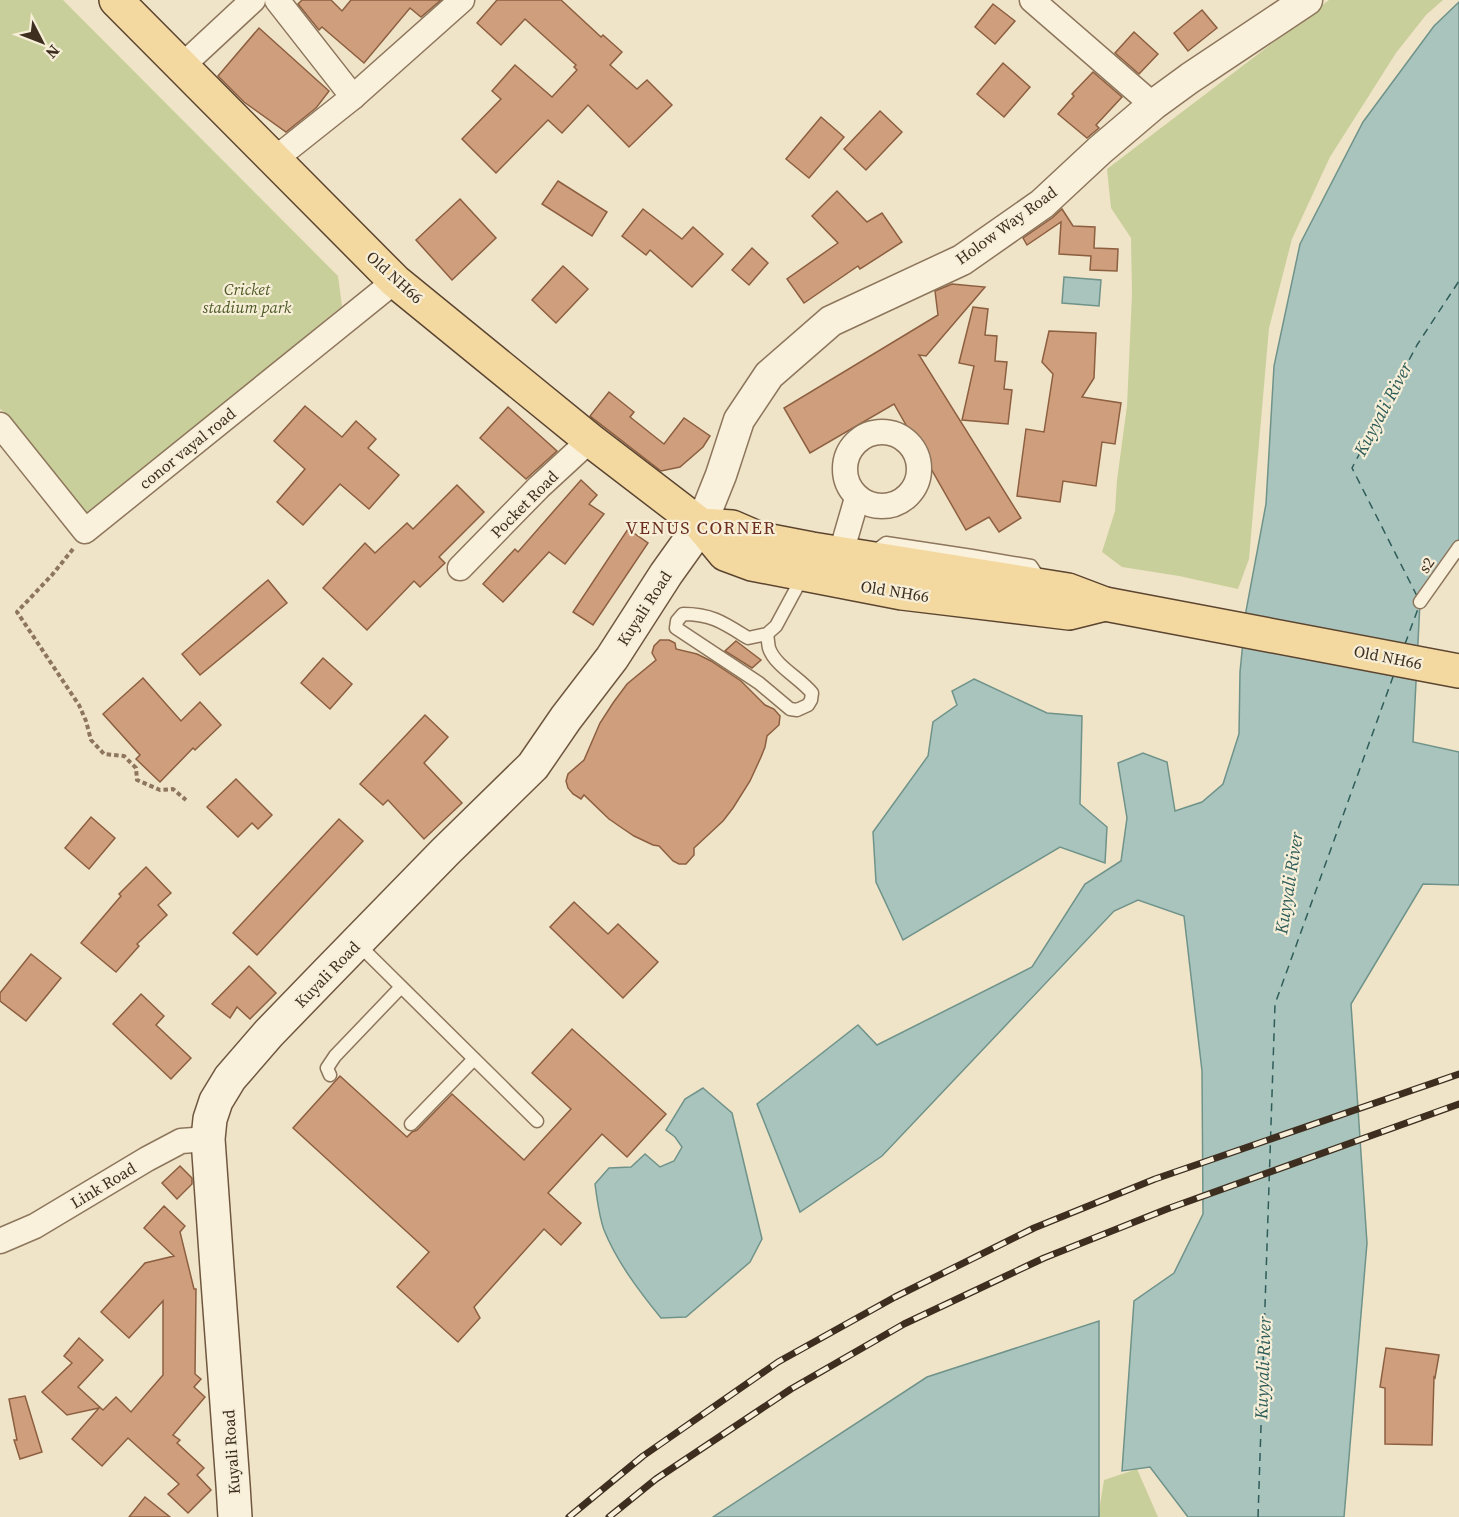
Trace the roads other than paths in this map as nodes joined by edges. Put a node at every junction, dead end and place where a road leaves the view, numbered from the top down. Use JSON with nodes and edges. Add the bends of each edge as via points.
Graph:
{"nodes":[{"id":1,"x":116,"y":0,"type":"edge"},
{"id":2,"x":253,"y":0,"type":"edge"},
{"id":3,"x":277,"y":0,"type":"edge"},
{"id":4,"x":462,"y":0,"type":"edge"},
{"id":5,"x":1032,"y":0,"type":"edge"},
{"id":6,"x":1307,"y":0,"type":"edge"},
{"id":7,"x":182,"y":66,"type":"junction"},
{"id":8,"x":353,"y":97,"type":"junction"},
{"id":9,"x":1153,"y":105,"type":"junction"},
{"id":10,"x":275,"y":159,"type":"junction"},
{"id":11,"x":395,"y":281,"type":"junction"},
{"id":12,"x":0,"y":425,"type":"edge"},
{"id":13,"x":590,"y":440,"type":"junction"},
{"id":14,"x":857,"y":498,"type":"dead end"},
{"id":15,"x":701,"y":525,"type":"junction"},
{"id":16,"x":1459,"y":547,"type":"edge"},
{"id":17,"x":854,"y":556,"type":"junction"},
{"id":18,"x":460,"y":568,"type":"dead end"},
{"id":19,"x":804,"y":575,"type":"junction"},
{"id":20,"x":1420,"y":602,"type":"dead end"},
{"id":21,"x":1105,"y":604,"type":"junction"},
{"id":22,"x":767,"y":634,"type":"junction"},
{"id":23,"x":1459,"y":671,"type":"edge"},
{"id":24,"x":357,"y":943,"type":"junction"},
{"id":25,"x":401,"y":987,"type":"junction"},
{"id":26,"x":474,"y":1059,"type":"junction"},
{"id":27,"x":330,"y":1075,"type":"dead end"},
{"id":28,"x":537,"y":1121,"type":"dead end"},
{"id":29,"x":411,"y":1124,"type":"dead end"},
{"id":30,"x":208,"y":1138,"type":"junction"},
{"id":31,"x":0,"y":1241,"type":"edge"},
{"id":32,"x":235,"y":1517,"type":"edge"}],
"edges":[{"from":1,"to":7,"type":"main road","name":"Old NH66"},
{"from":2,"to":7,"type":"street"},
{"from":3,"to":8,"type":"street"},
{"from":4,"to":8,"type":"street"},
{"from":5,"to":9,"type":"street"},
{"from":6,"to":9,"type":"street","name":"Holow Way Road"},
{"from":7,"to":10,"type":"main road","name":"Old NH66"},
{"from":8,"to":10,"type":"street"},
{"from":9,"to":15,"type":"street","name":"Holow Way Road","via":[[1042,204],[962,260],[831,321],[769,375],[739,420]]},
{"from":10,"to":11,"type":"main road","name":"Old NH66"},
{"from":11,"to":12,"type":"street","name":"conor vayal road","via":[[85,531]]},
{"from":11,"to":13,"type":"main road","name":"Old NH66"},
{"from":13,"to":15,"type":"main road","name":"Old NH66"},
{"from":13,"to":18,"type":"street","name":"Pocket Road"},
{"from":14,"to":17,"type":"street"},
{"from":15,"to":17,"type":"main road","name":"Old NH66","via":[[732,527],[760,539]]},
{"from":15,"to":19,"type":"main road","name":"Old NH66","via":[[725,554]]},
{"from":15,"to":24,"type":"main road","name":"Kuyali Road","via":[[612,658],[533,766]]},
{"from":16,"to":20,"type":"lane","name":"s2"},
{"from":17,"to":21,"type":"main road","name":"Old NH66","via":[[1068,590]]},
{"from":19,"to":21,"type":"main road","name":"Old NH66","via":[[902,593],[1068,613]]},
{"from":19,"to":22,"type":"lane","via":[[776,626]]},
{"from":21,"to":23,"type":"main road","name":"Old NH66"},
{"from":22,"to":22,"type":"lane","via":[[748,638],[723,622],[700,614],[683,614],[675,628],[759,683],[790,709],[802,709],[812,693],[776,660],[769,649]]},
{"from":24,"to":25,"type":"lane"},
{"from":24,"to":30,"type":"main road","name":"Kuyali Road","via":[[230,1078],[216,1101]]},
{"from":25,"to":26,"type":"lane"},
{"from":25,"to":27,"type":"lane","via":[[335,1056],[327,1068]]},
{"from":26,"to":28,"type":"lane"},
{"from":26,"to":29,"type":"lane"},
{"from":30,"to":31,"type":"street","name":"Link Road","via":[[181,1141],[35,1226]]},
{"from":30,"to":32,"type":"main road","name":"Kuyali Road"}]}
